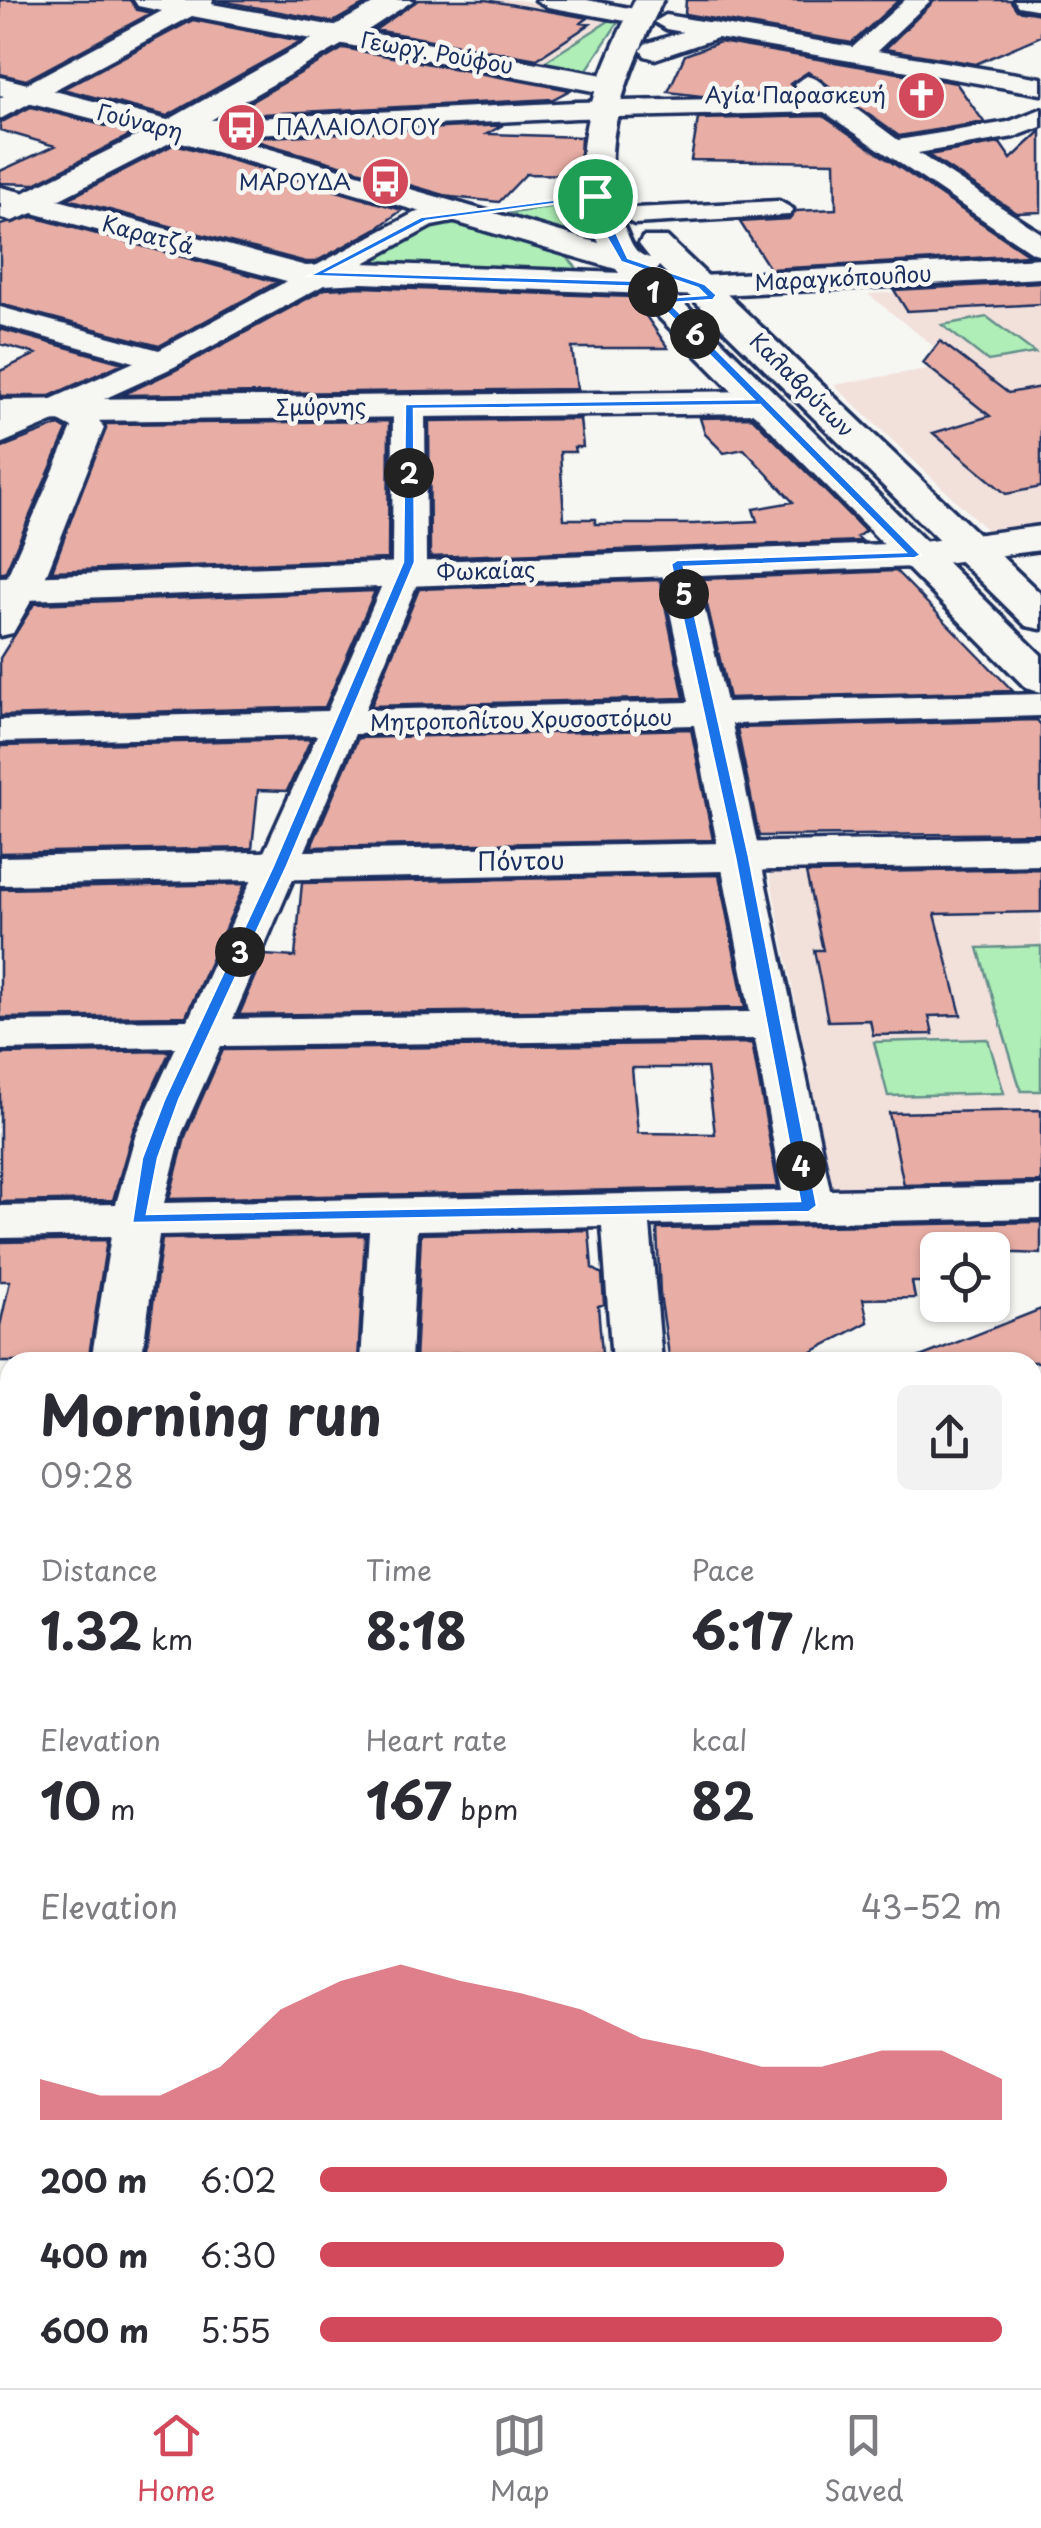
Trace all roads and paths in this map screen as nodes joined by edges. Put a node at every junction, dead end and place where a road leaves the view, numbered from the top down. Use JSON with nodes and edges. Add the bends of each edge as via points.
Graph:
{"nodes":[{"id":1,"x":148,"y":0,"type":"edge"},
{"id":2,"x":400,"y":0,"type":"edge"},
{"id":3,"x":548,"y":0,"type":"edge"},
{"id":4,"x":920,"y":0,"type":"edge"},
{"id":5,"x":1028,"y":0,"type":"edge"},
{"id":6,"x":1041,"y":2,"type":"edge"},
{"id":7,"x":196,"y":4,"type":"edge"},
{"id":8,"x":658,"y":10,"type":"edge"},
{"id":9,"x":713,"y":30,"type":"junction"},
{"id":10,"x":339,"y":35,"type":"junction"},
{"id":11,"x":654,"y":50,"type":"junction"},
{"id":12,"x":795,"y":50,"type":"junction"},
{"id":13,"x":858,"y":55,"type":"junction"},
{"id":14,"x":1041,"y":86,"type":"edge"},
{"id":15,"x":14,"y":90,"type":"edge"},
{"id":16,"x":615,"y":101,"type":"junction"},
{"id":17,"x":829,"y":104,"type":"junction"},
{"id":18,"x":0,"y":110,"type":"edge"},
{"id":19,"x":1041,"y":117,"type":"edge"},
{"id":20,"x":172,"y":130,"type":"junction"},
{"id":21,"x":980,"y":134,"type":"junction"},
{"id":22,"x":630,"y":146,"type":"dead end"},
{"id":23,"x":893,"y":149,"type":"junction"},
{"id":24,"x":1022,"y":150,"type":"dead end"},
{"id":25,"x":537,"y":203,"type":"dead end"},
{"id":26,"x":632,"y":204,"type":"joint"},
{"id":27,"x":10,"y":205,"type":"edge"},
{"id":28,"x":779,"y":209,"type":"dead end"},
{"id":29,"x":464,"y":212,"type":"junction"},
{"id":30,"x":1041,"y":246,"type":"edge"},
{"id":31,"x":1041,"y":268,"type":"edge"},
{"id":32,"x":305,"y":275,"type":"junction"},
{"id":33,"x":1041,"y":277,"type":"edge"},
{"id":34,"x":644,"y":282,"type":"junction"},
{"id":35,"x":707,"y":292,"type":"junction"},
{"id":36,"x":0,"y":316,"type":"edge"},
{"id":37,"x":163,"y":360,"type":"junction"},
{"id":38,"x":762,"y":402,"type":"junction"},
{"id":39,"x":408,"y":406,"type":"junction"},
{"id":40,"x":57,"y":410,"type":"junction"},
{"id":41,"x":0,"y":411,"type":"edge"},
{"id":42,"x":0,"y":434,"type":"edge"},
{"id":43,"x":1041,"y":538,"type":"edge"},
{"id":44,"x":971,"y":550,"type":"junction"},
{"id":45,"x":915,"y":555,"type":"junction"},
{"id":46,"x":677,"y":564,"type":"junction"},
{"id":47,"x":405,"y":574,"type":"junction"},
{"id":48,"x":10,"y":588,"type":"edge"},
{"id":49,"x":1041,"y":617,"type":"edge"},
{"id":50,"x":0,"y":626,"type":"edge"},
{"id":51,"x":1041,"y":679,"type":"edge"},
{"id":52,"x":1041,"y":705,"type":"edge"},
{"id":53,"x":712,"y":716,"type":"junction"},
{"id":54,"x":338,"y":724,"type":"junction"},
{"id":55,"x":0,"y":732,"type":"edge"},
{"id":56,"x":1041,"y":851,"type":"edge"},
{"id":57,"x":742,"y":857,"type":"junction"},
{"id":58,"x":280,"y":866,"type":"junction"},
{"id":59,"x":0,"y":872,"type":"edge"},
{"id":60,"x":773,"y":1025,"type":"junction"},
{"id":61,"x":202,"y":1033,"type":"junction"},
{"id":62,"x":0,"y":1036,"type":"edge"},
{"id":63,"x":1041,"y":1202,"type":"edge"},
{"id":64,"x":809,"y":1206,"type":"junction"},
{"id":65,"x":625,"y":1210,"type":"junction"},
{"id":66,"x":394,"y":1214,"type":"junction"},
{"id":67,"x":138,"y":1219,"type":"junction"},
{"id":68,"x":0,"y":1222,"type":"edge"},
{"id":69,"x":118,"y":1352,"type":"edge"},
{"id":70,"x":387,"y":1352,"type":"edge"},
{"id":71,"x":636,"y":1352,"type":"edge"}],
"edges":[{"from":1,"to":7,"type":"street","name":"Γεωργ. Ρούφου"},
{"from":2,"to":10,"type":"street"},
{"from":3,"to":8,"type":"street"},
{"from":4,"to":13,"type":"street"},
{"from":5,"to":6,"type":"street"},
{"from":7,"to":10,"type":"street","name":"Γεωργ. Ρούφου"},
{"from":7,"to":15,"type":"street"},
{"from":8,"to":9,"type":"street"},
{"from":8,"to":11,"type":"street"},
{"from":8,"to":16,"type":"street"},
{"from":9,"to":11,"type":"street"},
{"from":9,"to":12,"type":"street"},
{"from":10,"to":16,"type":"street","name":"Γεωργ. Ρούφου"},
{"from":10,"to":20,"type":"street"},
{"from":11,"to":16,"type":"street"},
{"from":12,"to":13,"type":"street"},
{"from":12,"to":17,"type":"street","via":[[793,70]]},
{"from":13,"to":14,"type":"street"},
{"from":15,"to":18,"type":"street"},
{"from":15,"to":20,"type":"street","name":"Γούναρη"},
{"from":16,"to":17,"type":"street"},
{"from":16,"to":20,"type":"street"},
{"from":16,"to":22,"type":"street"},
{"from":16,"to":34,"type":"street","via":[[585,197]]},
{"from":17,"to":23,"type":"street"},
{"from":19,"to":21,"type":"street","via":[[1030,126]]},
{"from":20,"to":27,"type":"street"},
{"from":20,"to":29,"type":"street","name":"Γούναρη"},
{"from":21,"to":23,"type":"street"},
{"from":21,"to":24,"type":"street"},
{"from":23,"to":30,"type":"street"},
{"from":25,"to":29,"type":"street"},
{"from":26,"to":28,"type":"street"},
{"from":26,"to":35,"type":"street","via":[[650,238]]},
{"from":27,"to":32,"type":"street","name":"Καρατζά"},
{"from":29,"to":32,"type":"street","via":[[424,219]]},
{"from":29,"to":34,"type":"street","name":"Γούναρη"},
{"from":31,"to":35,"type":"street","name":"Μαραγκόπουλου"},
{"from":32,"to":34,"type":"street","name":"Καρατζά"},
{"from":32,"to":37,"type":"street"},
{"from":33,"to":35,"type":"street","name":"Μαραγκόπουλου"},
{"from":34,"to":35,"type":"street","name":"Μαραγκόπουλου"},
{"from":34,"to":35,"type":"street","name":"Καλαβρύτων"},
{"from":34,"to":38,"type":"street","name":"Καλαβρύτων"},
{"from":35,"to":44,"type":"street","name":"Καλαβρύτων"},
{"from":36,"to":37,"type":"street"},
{"from":37,"to":40,"type":"street"},
{"from":38,"to":39,"type":"street","name":"Σμύρνης"},
{"from":38,"to":45,"type":"street","name":"Καλαβρύτων"},
{"from":39,"to":40,"type":"street","name":"Σμύρνης"},
{"from":39,"to":47,"type":"street"},
{"from":40,"to":41,"type":"street","name":"Σμύρνης"},
{"from":40,"to":42,"type":"street"},
{"from":40,"to":48,"type":"street","via":[[81,416],[88,428]]},
{"from":43,"to":44,"type":"street","name":"Φωκαίας"},
{"from":44,"to":45,"type":"street","name":"Φωκαίας"},
{"from":44,"to":49,"type":"street","name":"Καλαβρύτων"},
{"from":45,"to":46,"type":"street","name":"Φωκαίας"},
{"from":45,"to":51,"type":"street","name":"Καλαβρύτων"},
{"from":46,"to":47,"type":"street","name":"Φωκαίας"},
{"from":46,"to":53,"type":"street"},
{"from":47,"to":48,"type":"street","name":"Φωκαίας"},
{"from":47,"to":54,"type":"street"},
{"from":48,"to":50,"type":"street"},
{"from":52,"to":53,"type":"street","name":"Μητροπολίτου Χρυσοστόμου"},
{"from":53,"to":54,"type":"street","name":"Μητροπολίτου Χρυσοστόμου"},
{"from":53,"to":57,"type":"street"},
{"from":54,"to":55,"type":"street","name":"Μητροπολίτου Χρυσοστόμου"},
{"from":54,"to":58,"type":"street"},
{"from":56,"to":57,"type":"street","name":"Πόντου"},
{"from":57,"to":58,"type":"street","name":"Πόντου"},
{"from":57,"to":60,"type":"street"},
{"from":58,"to":59,"type":"street","name":"Πόντου"},
{"from":58,"to":61,"type":"street"},
{"from":60,"to":61,"type":"street"},
{"from":60,"to":64,"type":"street"},
{"from":61,"to":62,"type":"street"},
{"from":61,"to":67,"type":"street","via":[[159,1133]]},
{"from":63,"to":64,"type":"street"},
{"from":64,"to":65,"type":"street"},
{"from":65,"to":66,"type":"street"},
{"from":65,"to":71,"type":"street"},
{"from":66,"to":67,"type":"street"},
{"from":66,"to":70,"type":"street"},
{"from":67,"to":68,"type":"street"},
{"from":67,"to":69,"type":"street"}]}
